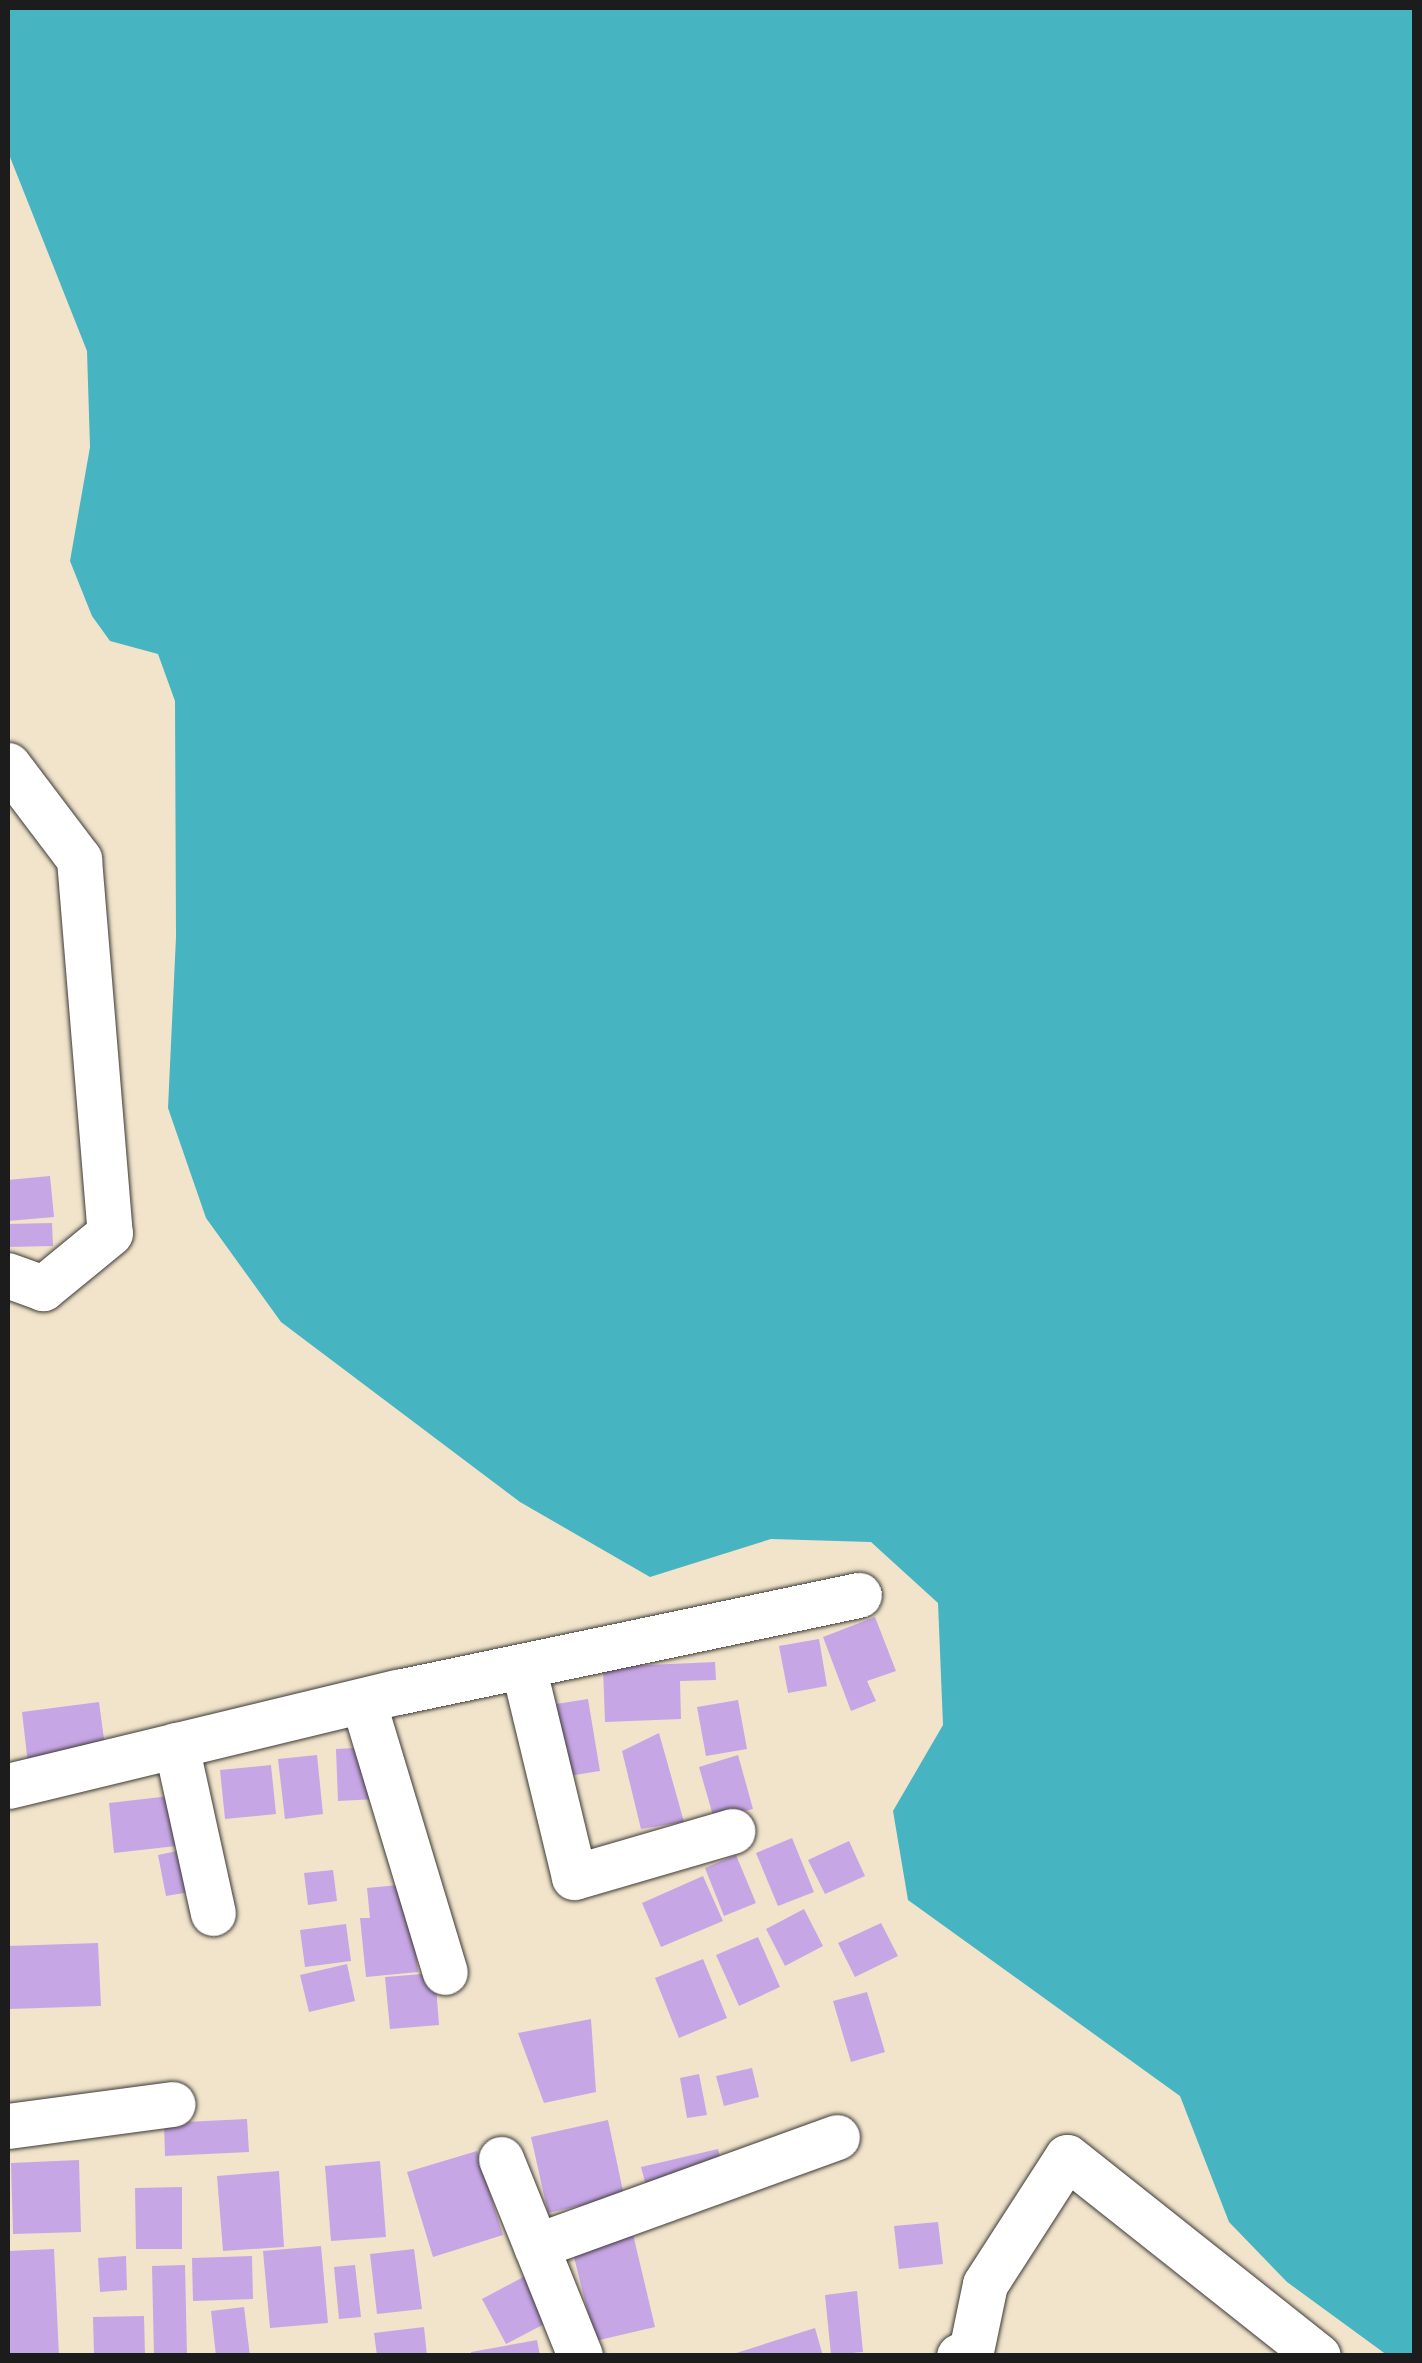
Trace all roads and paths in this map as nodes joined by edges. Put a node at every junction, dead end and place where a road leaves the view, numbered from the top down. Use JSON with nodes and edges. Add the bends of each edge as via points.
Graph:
{"nodes":[{"id":1,"x":8,"y":765,"type":"edge"},
{"id":2,"x":8,"y":1275,"type":"edge"},
{"id":3,"x":859,"y":1595,"type":"dead end"},
{"id":4,"x":522,"y":1666,"type":"junction"},
{"id":5,"x":363,"y":1701,"type":"junction"},
{"id":6,"x":176,"y":1745,"type":"junction"},
{"id":7,"x":8,"y":1786,"type":"edge"},
{"id":8,"x":732,"y":1831,"type":"dead end"},
{"id":9,"x":213,"y":1912,"type":"dead end"},
{"id":10,"x":445,"y":1972,"type":"dead end"},
{"id":11,"x":173,"y":2104,"type":"dead end"},
{"id":12,"x":8,"y":2126,"type":"edge"},
{"id":13,"x":837,"y":2137,"type":"dead end"},
{"id":14,"x":501,"y":2160,"type":"dead end"},
{"id":15,"x":536,"y":2246,"type":"junction"},
{"id":16,"x":580,"y":2356,"type":"edge"},
{"id":17,"x":959,"y":2356,"type":"edge"},
{"id":18,"x":1318,"y":2356,"type":"edge"}],
"edges":[{"from":1,"to":2,"type":"street","via":[[79,859],[110,1233],[43,1288]]},
{"from":3,"to":4,"type":"street"},
{"from":4,"to":5,"type":"street"},
{"from":4,"to":8,"type":"street","via":[[574,1877]]},
{"from":5,"to":6,"type":"street"},
{"from":5,"to":10,"type":"street"},
{"from":6,"to":7,"type":"street"},
{"from":6,"to":9,"type":"street"},
{"from":11,"to":12,"type":"street"},
{"from":13,"to":15,"type":"street"},
{"from":14,"to":15,"type":"street"},
{"from":15,"to":16,"type":"street"},
{"from":17,"to":18,"type":"street","via":[[971,2351],[985,2284],[1067,2157]]}]}
